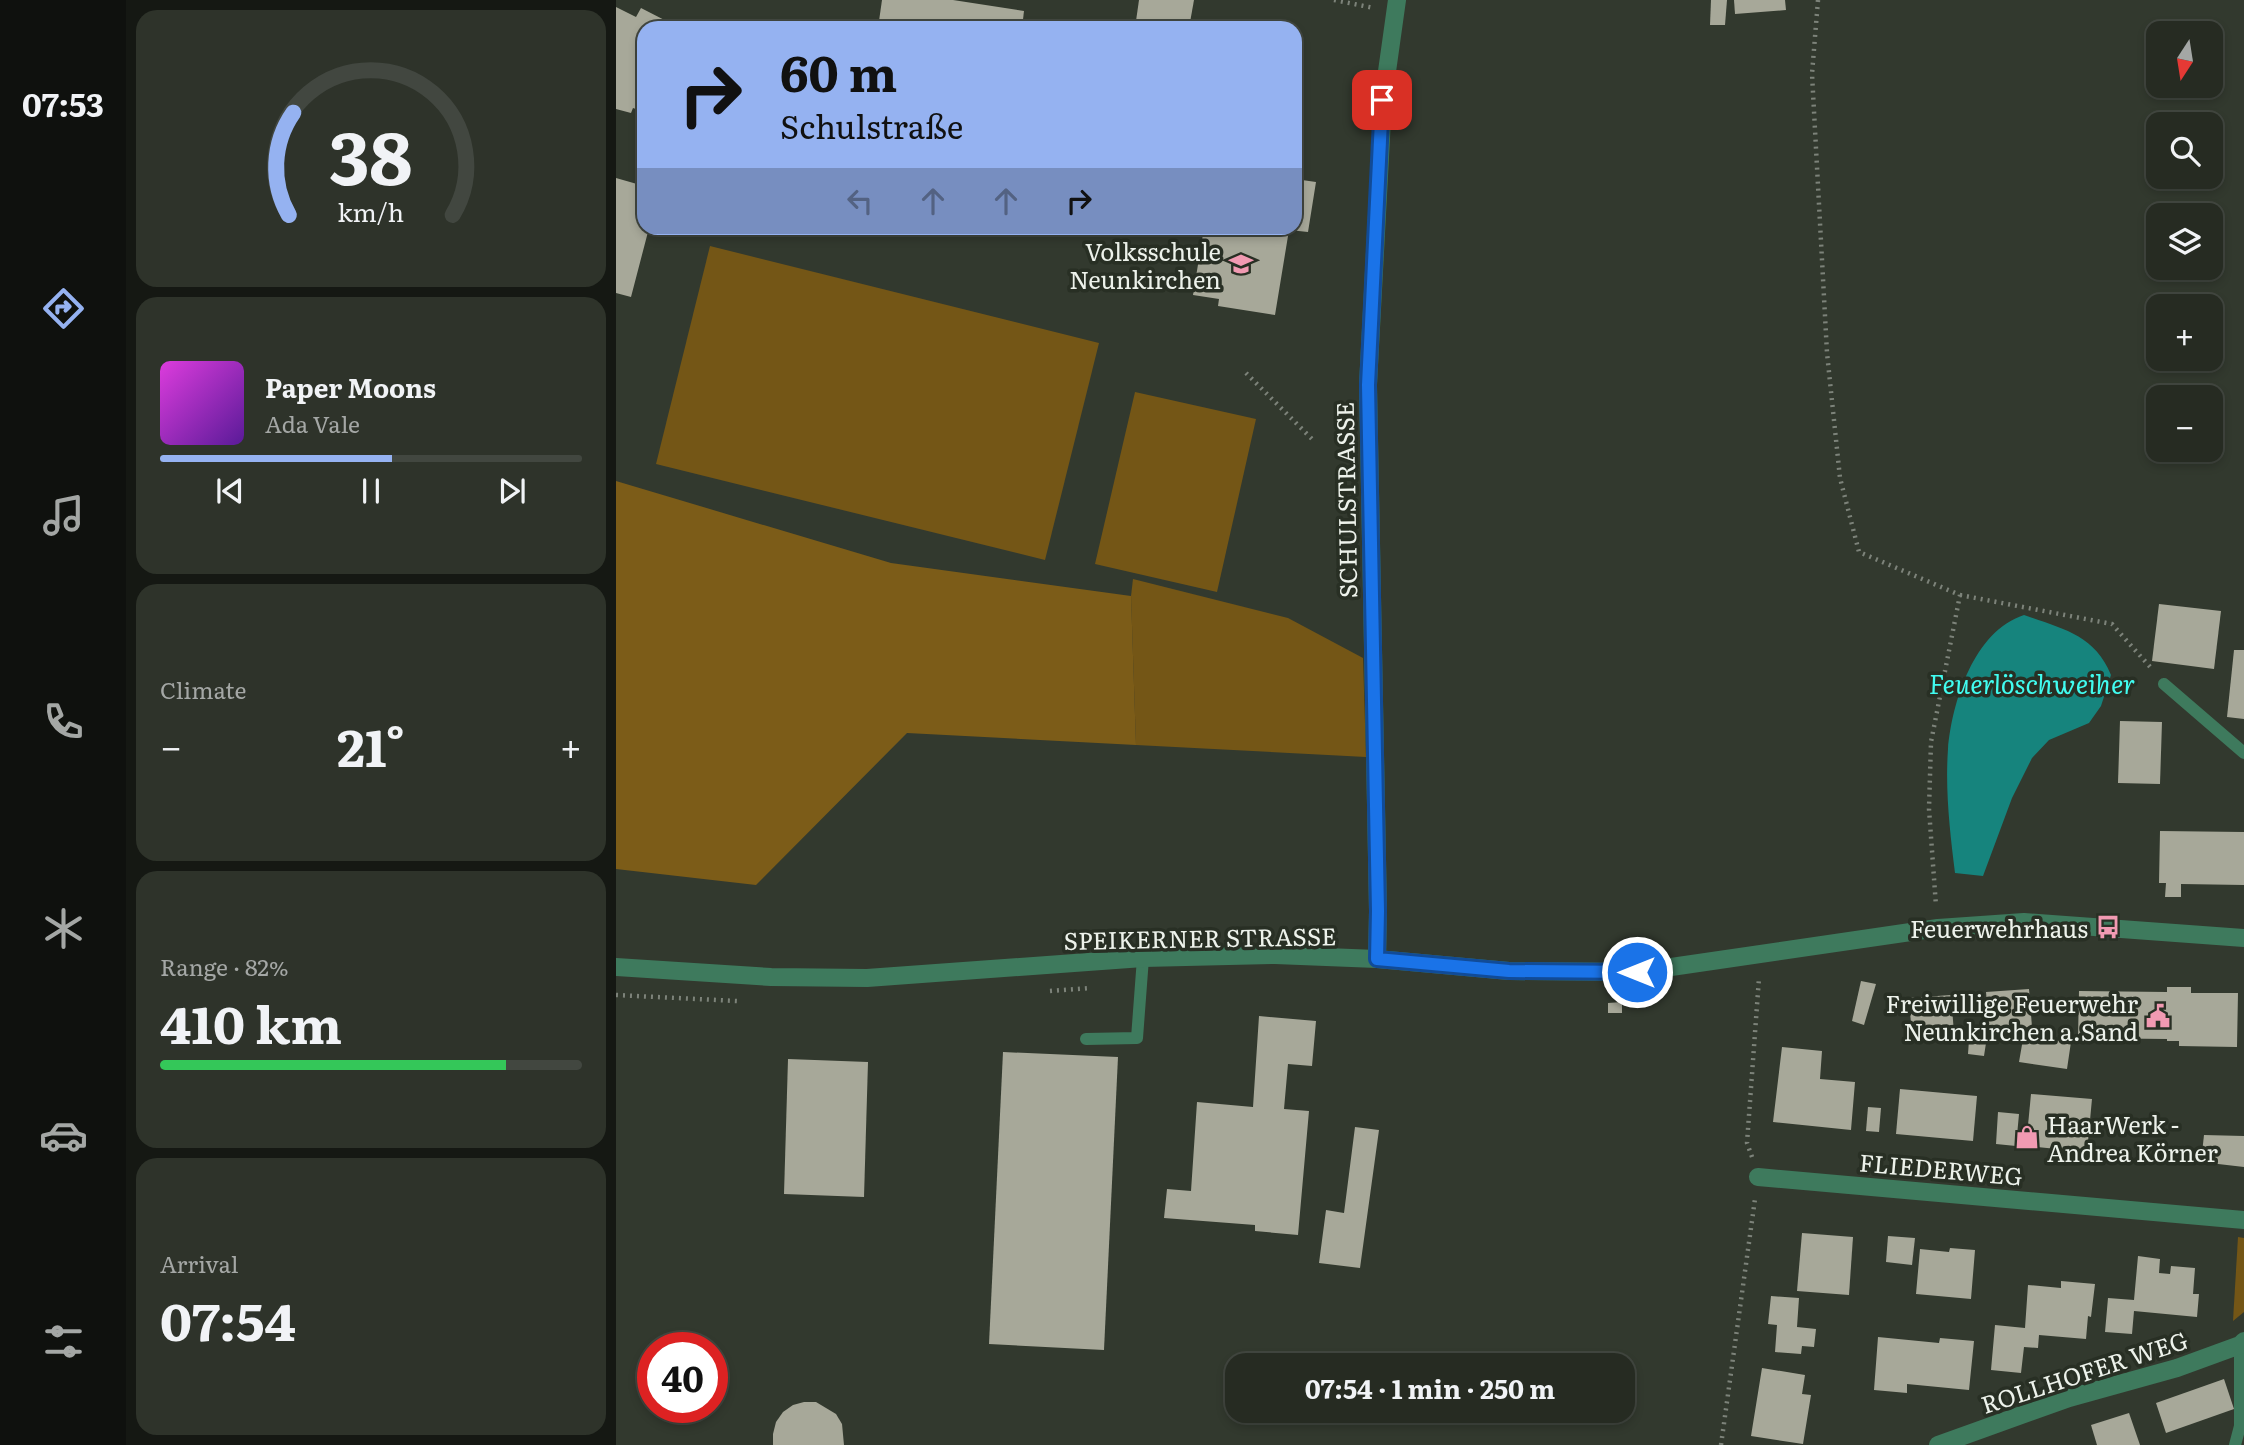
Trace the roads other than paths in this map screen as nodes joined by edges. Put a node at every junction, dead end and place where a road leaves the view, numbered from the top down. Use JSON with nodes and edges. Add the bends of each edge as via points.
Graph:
{"nodes":[{"id":1,"x":1396,"y":6,"type":"edge"},
{"id":2,"x":2164,"y":684,"type":"road end"},
{"id":3,"x":2244,"y":754,"type":"edge"},
{"id":4,"x":2244,"y":938,"type":"edge"},
{"id":5,"x":1143,"y":958,"type":"junction"},
{"id":6,"x":1377,"y":959,"type":"junction"},
{"id":7,"x":616,"y":967,"type":"edge"},
{"id":8,"x":1086,"y":1039,"type":"dead end"},
{"id":9,"x":1758,"y":1177,"type":"dead end"},
{"id":10,"x":2244,"y":1220,"type":"edge"},
{"id":11,"x":2242,"y":1343,"type":"edge"},
{"id":12,"x":1938,"y":1445,"type":"edge"},
{"id":13,"x":2235,"y":1445,"type":"edge"}],
"edges":[{"from":1,"to":6,"type":"street","name":"SCHULSTRASSE","via":[[1382,100],[1368,385]]},
{"from":2,"to":3,"type":"lane"},
{"from":4,"to":6,"type":"street","name":"SPEIKERNER STRASSE","via":[[2024,922],[1938,928],[1637,972],[1509,971]]},
{"from":5,"to":6,"type":"street","name":"SPEIKERNER STRASSE","via":[[1275,955]]},
{"from":5,"to":7,"type":"street","name":"SPEIKERNER STRASSE","via":[[867,978]]},
{"from":5,"to":8,"type":"lane","via":[[1137,1038]]},
{"from":9,"to":10,"type":"street","name":"FLIEDERWEG"},
{"from":11,"to":12,"type":"street","name":"ROLLHOFER WEG"},
{"from":11,"to":13,"type":"lane","via":[[2241,1426]]}]}
